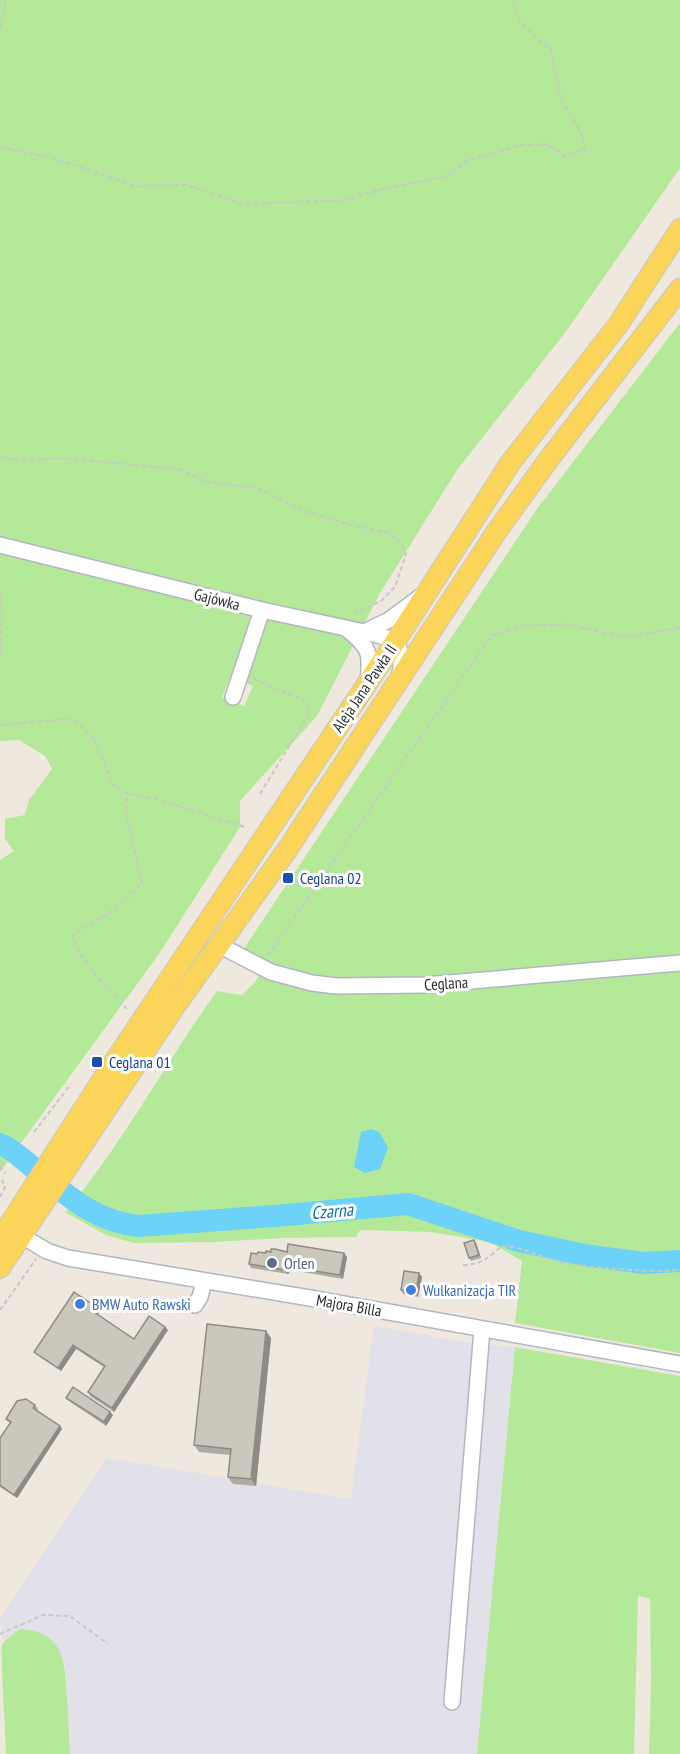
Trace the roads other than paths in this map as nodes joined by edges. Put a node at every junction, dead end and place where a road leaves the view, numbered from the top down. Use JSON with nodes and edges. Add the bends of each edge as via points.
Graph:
{"nodes":[{"id":1,"x":680,"y":230,"type":"edge"},
{"id":2,"x":680,"y":289,"type":"edge"},
{"id":3,"x":0,"y":545,"type":"edge"},
{"id":4,"x":429,"y":590,"type":"junction"},
{"id":5,"x":262,"y":610,"type":"junction"},
{"id":6,"x":346,"y":628,"type":"junction"},
{"id":7,"x":364,"y":632,"type":"junction"},
{"id":8,"x":395,"y":642,"type":"junction"},
{"id":9,"x":398,"y":680,"type":"junction"},
{"id":10,"x":368,"y":682,"type":"junction"},
{"id":11,"x":233,"y":697,"type":"dead end"},
{"id":12,"x":227,"y":949,"type":"junction"},
{"id":13,"x":680,"y":963,"type":"edge"},
{"id":14,"x":64,"y":1157,"type":"junction"},
{"id":15,"x":39,"y":1194,"type":"junction"},
{"id":16,"x":22,"y":1236,"type":"junction"},
{"id":17,"x":0,"y":1239,"type":"edge"},
{"id":18,"x":0,"y":1269,"type":"edge"},
{"id":19,"x":204,"y":1281,"type":"junction"},
{"id":20,"x":195,"y":1305,"type":"dead end"},
{"id":21,"x":482,"y":1329,"type":"junction"},
{"id":22,"x":680,"y":1364,"type":"edge"},
{"id":23,"x":452,"y":1702,"type":"dead end"}],
"edges":[{"from":1,"to":4,"type":"main road","name":"Aleja Jana Pawła II","via":[[618,325],[511,462]]},
{"from":2,"to":9,"type":"main road","name":"Aleja Jana Pawła II","via":[[513,507]]},
{"from":3,"to":5,"type":"street","name":"Gajówka"},
{"from":4,"to":7,"type":"street","via":[[389,620]]},
{"from":4,"to":8,"type":"main road","name":"Aleja Jana Pawła II"},
{"from":5,"to":6,"type":"street","name":"Gajówka"},
{"from":5,"to":11,"type":"street"},
{"from":6,"to":7,"type":"street","name":"Gajówka"},
{"from":6,"to":10,"type":"street","via":[[370,654]]},
{"from":7,"to":8,"type":"street","name":"Gajówka"},
{"from":8,"to":9,"type":"street","via":[[401,661]]},
{"from":8,"to":10,"type":"main road","name":"Aleja Jana Pawła II"},
{"from":9,"to":12,"type":"main road","name":"Aleja Jana Pawła II"},
{"from":10,"to":14,"type":"main road","name":"Aleja Jana Pawła II","via":[[104,1077]]},
{"from":12,"to":13,"type":"street","name":"Ceglana","via":[[282,976],[312,983],[361,986],[442,984]]},
{"from":12,"to":14,"type":"main road","name":"Aleja Jana Pawła II","via":[[176,1005]]},
{"from":14,"to":15,"type":"main road"},
{"from":15,"to":16,"type":"main road"},
{"from":15,"to":17,"type":"main road"},
{"from":16,"to":18,"type":"main road"},
{"from":16,"to":19,"type":"street","name":"Majora Billa","via":[[57,1255]]},
{"from":19,"to":20,"type":"street"},
{"from":19,"to":21,"type":"street","name":"Majora Billa"},
{"from":21,"to":22,"type":"street","name":"Majora Billa"},
{"from":21,"to":23,"type":"street"}]}
